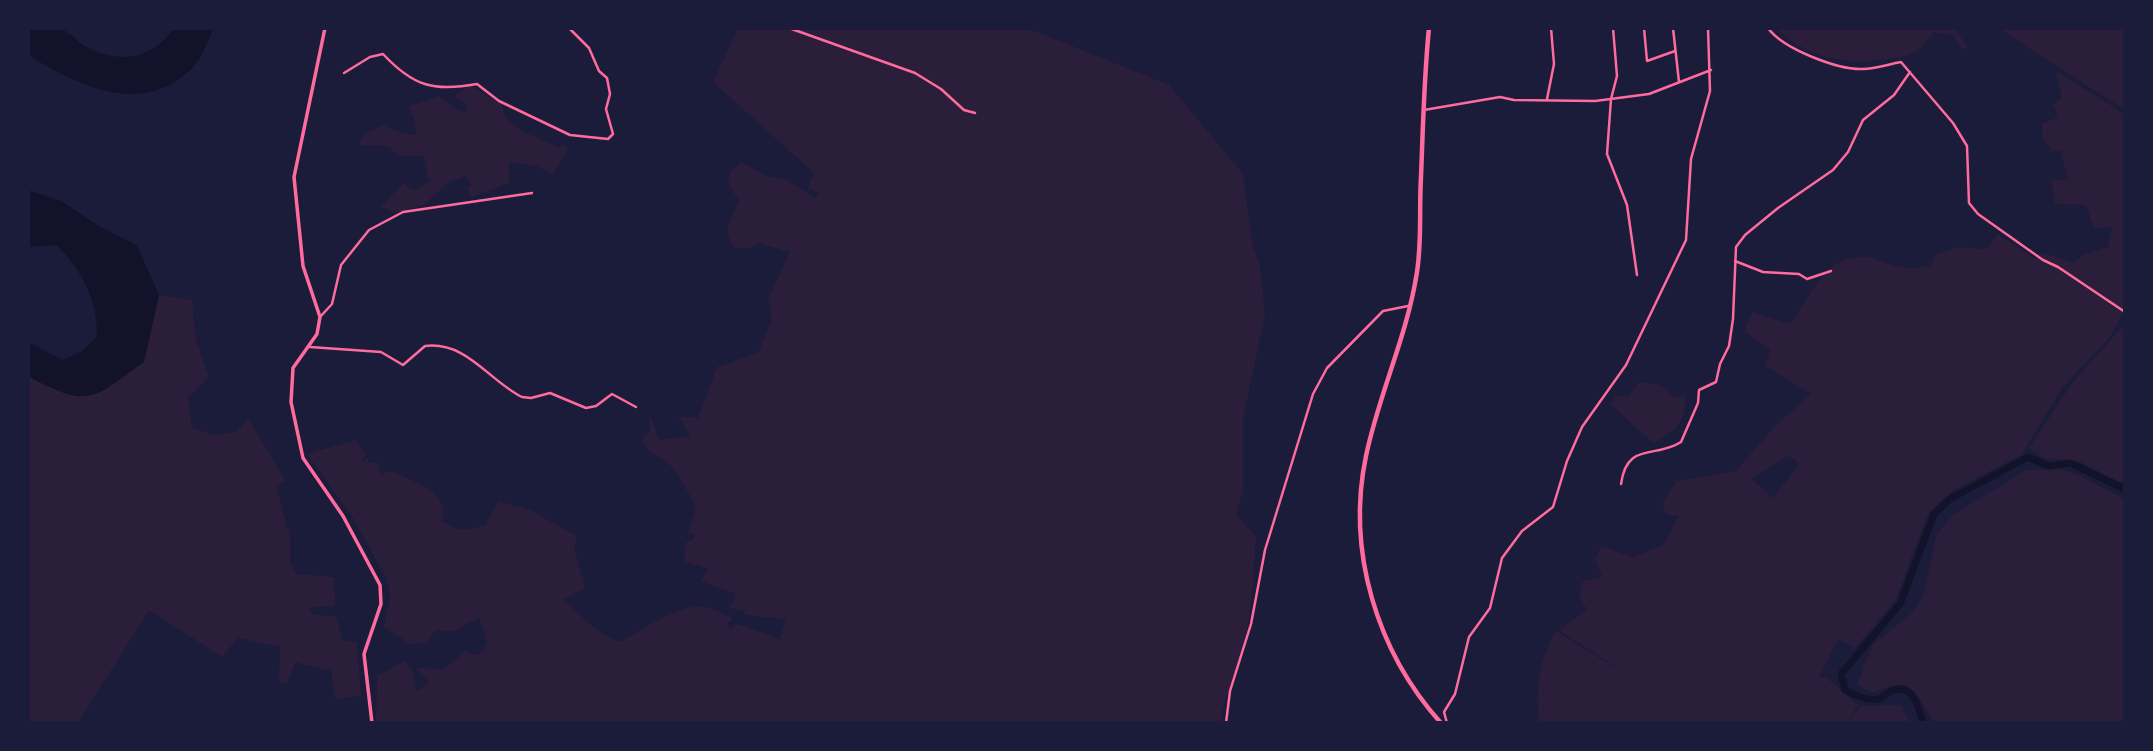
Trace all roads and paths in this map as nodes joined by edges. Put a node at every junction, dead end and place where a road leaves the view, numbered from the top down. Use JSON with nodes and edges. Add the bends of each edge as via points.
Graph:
{"nodes":[{"id":1,"x":325,"y":28,"type":"edge"},
{"id":2,"x":569,"y":28,"type":"edge"},
{"id":3,"x":789,"y":28,"type":"edge"},
{"id":4,"x":1429,"y":28,"type":"edge"},
{"id":5,"x":1551,"y":28,"type":"edge"},
{"id":6,"x":1613,"y":28,"type":"edge"},
{"id":7,"x":1644,"y":28,"type":"edge"},
{"id":8,"x":1673,"y":28,"type":"edge"},
{"id":9,"x":1708,"y":28,"type":"edge"},
{"id":10,"x":1768,"y":28,"type":"edge"},
{"id":11,"x":1675,"y":51,"type":"junction"},
{"id":12,"x":1711,"y":71,"type":"junction"},
{"id":13,"x":1910,"y":72,"type":"junction"},
{"id":14,"x":344,"y":73,"type":"dead end"},
{"id":15,"x":1679,"y":82,"type":"junction"},
{"id":16,"x":1547,"y":99,"type":"junction"},
{"id":17,"x":1611,"y":99,"type":"junction"},
{"id":18,"x":1423,"y":110,"type":"junction"},
{"id":19,"x":975,"y":113,"type":"dead end"},
{"id":20,"x":532,"y":193,"type":"dead end"},
{"id":21,"x":1735,"y":261,"type":"junction"},
{"id":22,"x":1831,"y":271,"type":"dead end"},
{"id":23,"x":1637,"y":275,"type":"dead end"},
{"id":24,"x":1411,"y":306,"type":"junction"},
{"id":25,"x":2125,"y":312,"type":"edge"},
{"id":26,"x":320,"y":317,"type":"junction"},
{"id":27,"x":310,"y":347,"type":"junction"},
{"id":28,"x":636,"y":407,"type":"dead end"},
{"id":29,"x":1621,"y":484,"type":"dead end"},
{"id":30,"x":372,"y":723,"type":"edge"},
{"id":31,"x":1226,"y":723,"type":"edge"},
{"id":32,"x":1441,"y":723,"type":"edge"},
{"id":33,"x":1447,"y":723,"type":"edge"}],
"edges":[{"from":1,"to":26,"type":"main road","via":[[294,177],[303,266]]},
{"from":2,"to":14,"type":"street","via":[[589,48],[607,78],[610,94],[606,109],[613,134],[608,139],[570,135],[499,101],[477,84],[451,89],[420,83],[400,73],[383,54]]},
{"from":3,"to":19,"type":"street","via":[[919,75],[964,110]]},
{"from":4,"to":18,"type":"highway"},
{"from":5,"to":16,"type":"street","via":[[1555,64]]},
{"from":6,"to":17,"type":"street","via":[[1617,76]]},
{"from":7,"to":11,"type":"street","via":[[1647,61]]},
{"from":8,"to":11,"type":"street"},
{"from":9,"to":12,"type":"street"},
{"from":10,"to":13,"type":"street","via":[[1808,55],[1846,68],[1901,62]]},
{"from":11,"to":15,"type":"street"},
{"from":12,"to":15,"type":"street"},
{"from":12,"to":33,"type":"street","via":[[1709,100],[1691,159],[1683,248],[1626,365],[1582,427],[1553,507],[1522,531],[1502,558],[1490,608],[1469,637],[1455,694],[1444,712]]},
{"from":13,"to":21,"type":"street","via":[[1894,95],[1863,120],[1848,152],[1833,170],[1745,235],[1736,247]]},
{"from":13,"to":25,"type":"street","via":[[1967,146],[1969,203],[1978,214]]},
{"from":15,"to":17,"type":"street","via":[[1649,94]]},
{"from":16,"to":17,"type":"street"},
{"from":16,"to":18,"type":"street","via":[[1500,97]]},
{"from":17,"to":23,"type":"street","via":[[1608,154],[1627,205]]},
{"from":18,"to":24,"type":"highway","via":[[1419,245]]},
{"from":20,"to":26,"type":"street","via":[[403,212],[369,230],[341,265],[334,299]]},
{"from":21,"to":22,"type":"street","via":[[1763,272],[1799,274],[1808,279]]},
{"from":21,"to":29,"type":"street","via":[[1732,332],[1716,382],[1699,390],[1681,442],[1634,456],[1624,469]]},
{"from":24,"to":31,"type":"street","via":[[1383,311],[1333,361],[1317,385],[1275,512]]},
{"from":24,"to":32,"type":"highway","via":[[1366,456],[1361,543],[1367,584],[1390,648],[1409,683]]},
{"from":26,"to":27,"type":"main road"},
{"from":27,"to":28,"type":"street","via":[[381,352],[403,365],[425,346],[449,348],[522,397],[550,393],[592,408],[612,394]]},
{"from":27,"to":30,"type":"main road","via":[[296,362],[291,380],[299,449],[380,585],[379,612],[363,654]]}]}
